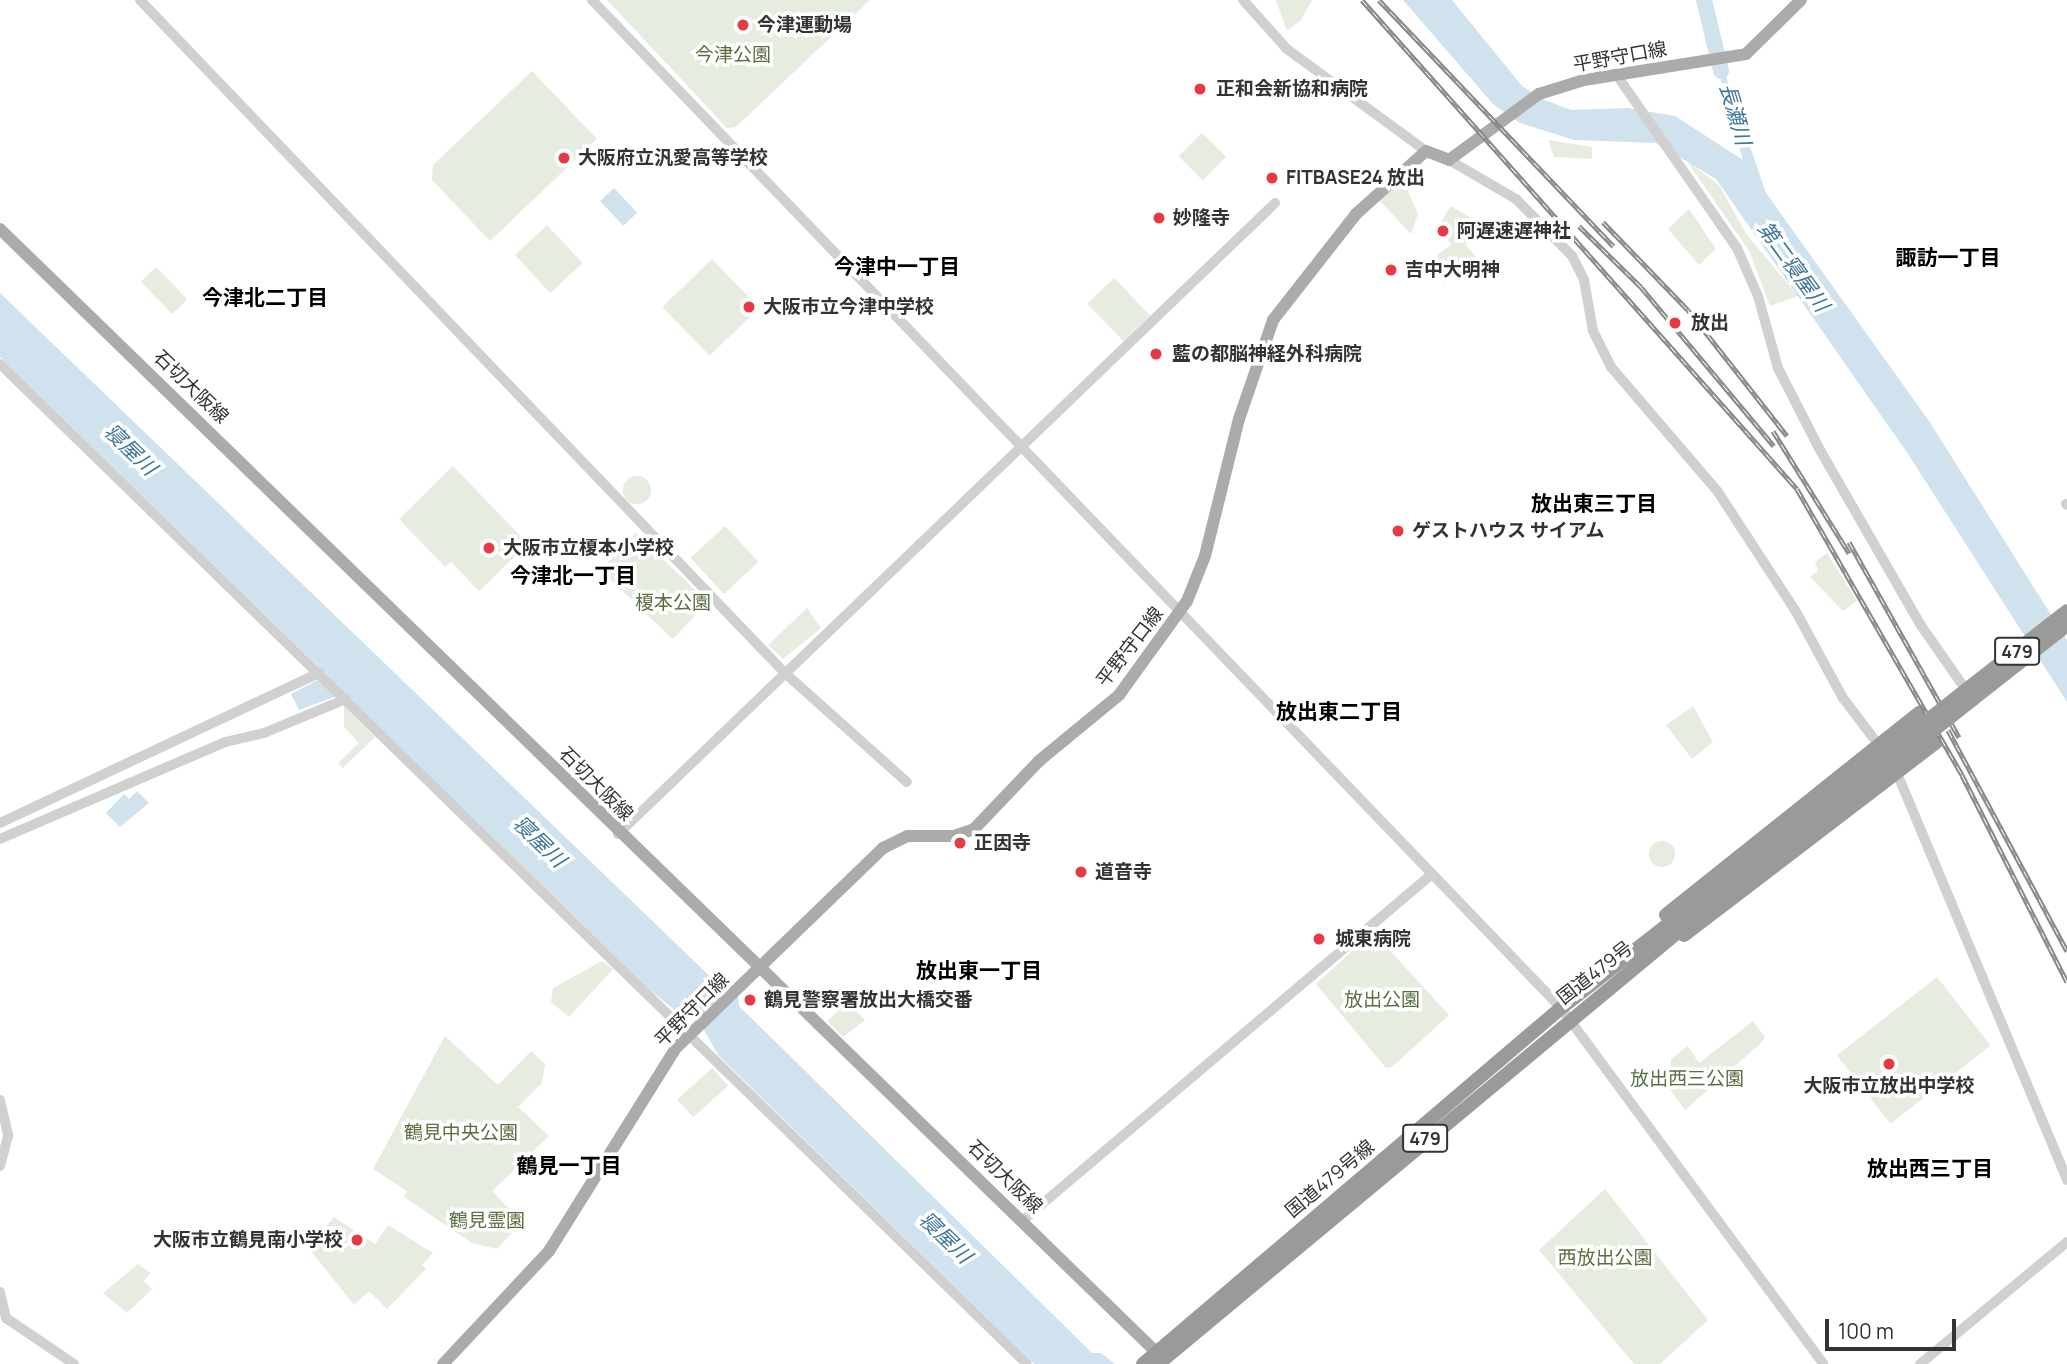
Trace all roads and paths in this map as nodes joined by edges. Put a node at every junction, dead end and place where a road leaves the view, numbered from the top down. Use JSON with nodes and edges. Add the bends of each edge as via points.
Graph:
{"nodes":[{"id":1,"x":140,"y":0,"type":"edge"},
{"id":2,"x":592,"y":0,"type":"edge"},
{"id":3,"x":1243,"y":0,"type":"edge"},
{"id":4,"x":1801,"y":0,"type":"edge"},
{"id":5,"x":1615,"y":74,"type":"junction"},
{"id":6,"x":1426,"y":151,"type":"junction"},
{"id":7,"x":1449,"y":160,"type":"junction"},
{"id":8,"x":1275,"y":203,"type":"dead end"},
{"id":9,"x":0,"y":229,"type":"edge"},
{"id":10,"x":0,"y":363,"type":"edge"},
{"id":11,"x":1022,"y":447,"type":"junction"},
{"id":12,"x":2067,"y":611,"type":"edge"},
{"id":13,"x":1181,"y":613,"type":"junction"},
{"id":14,"x":2067,"y":625,"type":"edge"},
{"id":15,"x":786,"y":674,"type":"junction"},
{"id":16,"x":321,"y":675,"type":"junction"},
{"id":17,"x":1970,"y":695,"type":"junction"},
{"id":18,"x":343,"y":697,"type":"junction"},
{"id":19,"x":1919,"y":713,"type":"dead end"},
{"id":20,"x":1936,"y":742,"type":"dead end"},
{"id":21,"x":1879,"y":745,"type":"junction"},
{"id":22,"x":1897,"y":772,"type":"junction"},
{"id":23,"x":907,"y":782,"type":"dead end"},
{"id":24,"x":0,"y":823,"type":"edge"},
{"id":25,"x":618,"y":834,"type":"junction"},
{"id":26,"x":0,"y":839,"type":"edge"},
{"id":27,"x":1432,"y":874,"type":"junction"},
{"id":28,"x":1687,"y":917,"type":"junction"},
{"id":29,"x":1646,"y":958,"type":"junction"},
{"id":30,"x":1618,"y":963,"type":"junction"},
{"id":31,"x":760,"y":969,"type":"junction"},
{"id":32,"x":1565,"y":1013,"type":"junction"},
{"id":33,"x":693,"y":1031,"type":"junction"},
{"id":34,"x":0,"y":1100,"type":"edge"},
{"id":35,"x":0,"y":1166,"type":"edge"},
{"id":36,"x":2067,"y":1180,"type":"edge"},
{"id":37,"x":1022,"y":1220,"type":"junction"},
{"id":38,"x":2067,"y":1242,"type":"edge"},
{"id":39,"x":0,"y":1292,"type":"edge"},
{"id":40,"x":1161,"y":1360,"type":"edge"},
{"id":41,"x":74,"y":1364,"type":"edge"},
{"id":42,"x":443,"y":1364,"type":"edge"},
{"id":43,"x":1027,"y":1364,"type":"edge"},
{"id":44,"x":1143,"y":1364,"type":"edge"},
{"id":45,"x":1823,"y":1364,"type":"edge"},
{"id":46,"x":1920,"y":1364,"type":"edge"}],
"edges":[{"from":1,"to":15,"type":"street"},
{"from":2,"to":11,"type":"street"},
{"from":3,"to":6,"type":"street","via":[[1287,49]]},
{"from":4,"to":5,"type":"main road","name":"平野守口線","via":[[1746,54]]},
{"from":5,"to":7,"type":"main road","name":"平野守口線","via":[[1538,95]]},
{"from":5,"to":17,"type":"street","via":[[1744,263],[1778,368],[1920,624]]},
{"from":6,"to":7,"type":"main road"},
{"from":6,"to":13,"type":"main road","name":"平野守口線","via":[[1356,214],[1273,320],[1239,419],[1205,555]]},
{"from":7,"to":21,"type":"street","via":[[1517,199],[1572,256],[1584,280],[1593,331],[1611,367],[1718,492],[1796,610],[1843,698]]},
{"from":8,"to":11,"type":"street"},
{"from":9,"to":25,"type":"main road","name":"石切大阪線"},
{"from":10,"to":16,"type":"street"},
{"from":11,"to":13,"type":"street"},
{"from":11,"to":15,"type":"street"},
{"from":12,"to":17,"type":"highway","name":"国道479号","number":"479"},
{"from":13,"to":27,"type":"street"},
{"from":13,"to":31,"type":"main road","name":"平野守口線","via":[[1119,695],[1040,761],[980,825],[961,835],[908,836],[887,845]]},
{"from":14,"to":17,"type":"highway","name":"国道479号","number":"479"},
{"from":15,"to":23,"type":"street"},
{"from":15,"to":25,"type":"street"},
{"from":16,"to":18,"type":"street"},
{"from":16,"to":24,"type":"street"},
{"from":17,"to":28,"type":"highway","name":"国道479号","number":"479","bridge":true},
{"from":18,"to":26,"type":"street"},
{"from":18,"to":33,"type":"street"},
{"from":19,"to":21,"type":"highway"},
{"from":20,"to":22,"type":"highway"},
{"from":21,"to":22,"type":"street"},
{"from":21,"to":30,"type":"highway","via":[[1678,905]]},
{"from":22,"to":29,"type":"highway","via":[[1695,929]]},
{"from":22,"to":36,"type":"street"},
{"from":25,"to":31,"type":"main road","name":"石切大阪線"},
{"from":27,"to":32,"type":"street"},
{"from":27,"to":37,"type":"street"},
{"from":28,"to":29,"type":"highway","name":"国道479号","number":"479"},
{"from":28,"to":30,"type":"highway","name":"国道479号","number":"479"},
{"from":29,"to":32,"type":"highway","name":"国道479号","number":"479"},
{"from":30,"to":32,"type":"highway","name":"国道479号","number":"479"},
{"from":31,"to":33,"type":"main road","name":"平野守口線"},
{"from":31,"to":37,"type":"main road","name":"石切大阪線"},
{"from":32,"to":40,"type":"highway","name":"国道479号線","number":"479"},
{"from":32,"to":45,"type":"street"},
{"from":33,"to":42,"type":"main road","name":"平野守口線","via":[[662,1069],[549,1251]]},
{"from":33,"to":43,"type":"street"},
{"from":34,"to":35,"type":"street","via":[[8,1136]]},
{"from":37,"to":40,"type":"main road","name":"石切大阪線"},
{"from":38,"to":46,"type":"street"},
{"from":39,"to":41,"type":"street","via":[[6,1318]]},
{"from":40,"to":44,"type":"highway","number":"479"}]}
